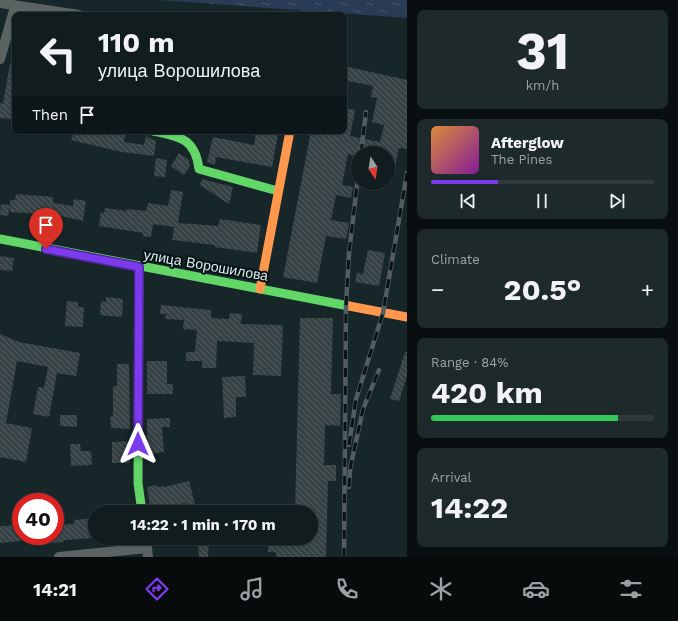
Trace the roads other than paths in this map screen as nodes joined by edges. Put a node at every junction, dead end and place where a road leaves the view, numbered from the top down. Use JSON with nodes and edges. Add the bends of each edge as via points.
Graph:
{"nodes":[{"id":1,"x":0,"y":3,"type":"edge"},
{"id":2,"x":15,"y":7,"type":"junction"},
{"id":3,"x":14,"y":12,"type":"edge"},
{"id":4,"x":56,"y":12,"type":"edge"},
{"id":5,"x":12,"y":17,"type":"edge"},
{"id":6,"x":0,"y":59,"type":"edge"},
{"id":7,"x":165,"y":134,"type":"edge"},
{"id":8,"x":289,"y":134,"type":"edge"},
{"id":9,"x":278,"y":191,"type":"junction"},
{"id":10,"x":0,"y":240,"type":"edge"},
{"id":11,"x":139,"y":267,"type":"junction"},
{"id":12,"x":260,"y":289,"type":"junction"},
{"id":13,"x":407,"y":318,"type":"edge"},
{"id":14,"x":141,"y":505,"type":"edge"},
{"id":15,"x":147,"y":548,"type":"edge"},
{"id":16,"x":59,"y":557,"type":"edge"}],
"edges":[{"from":1,"to":2,"type":"street"},
{"from":2,"to":3,"type":"street"},
{"from":2,"to":4,"type":"street"},
{"from":5,"to":6,"type":"street"},
{"from":7,"to":9,"type":"street","via":[[185,139],[193,145],[198,158],[198,169]]},
{"from":8,"to":9,"type":"street"},
{"from":9,"to":12,"type":"street"},
{"from":10,"to":11,"type":"street","name":"улица Ворошилова"},
{"from":11,"to":12,"type":"street","name":"улица Ворошилова"},
{"from":11,"to":14,"type":"street","via":[[138,483]]},
{"from":12,"to":13,"type":"street","name":"улица Ворошилова"},
{"from":15,"to":16,"type":"street"}]}
